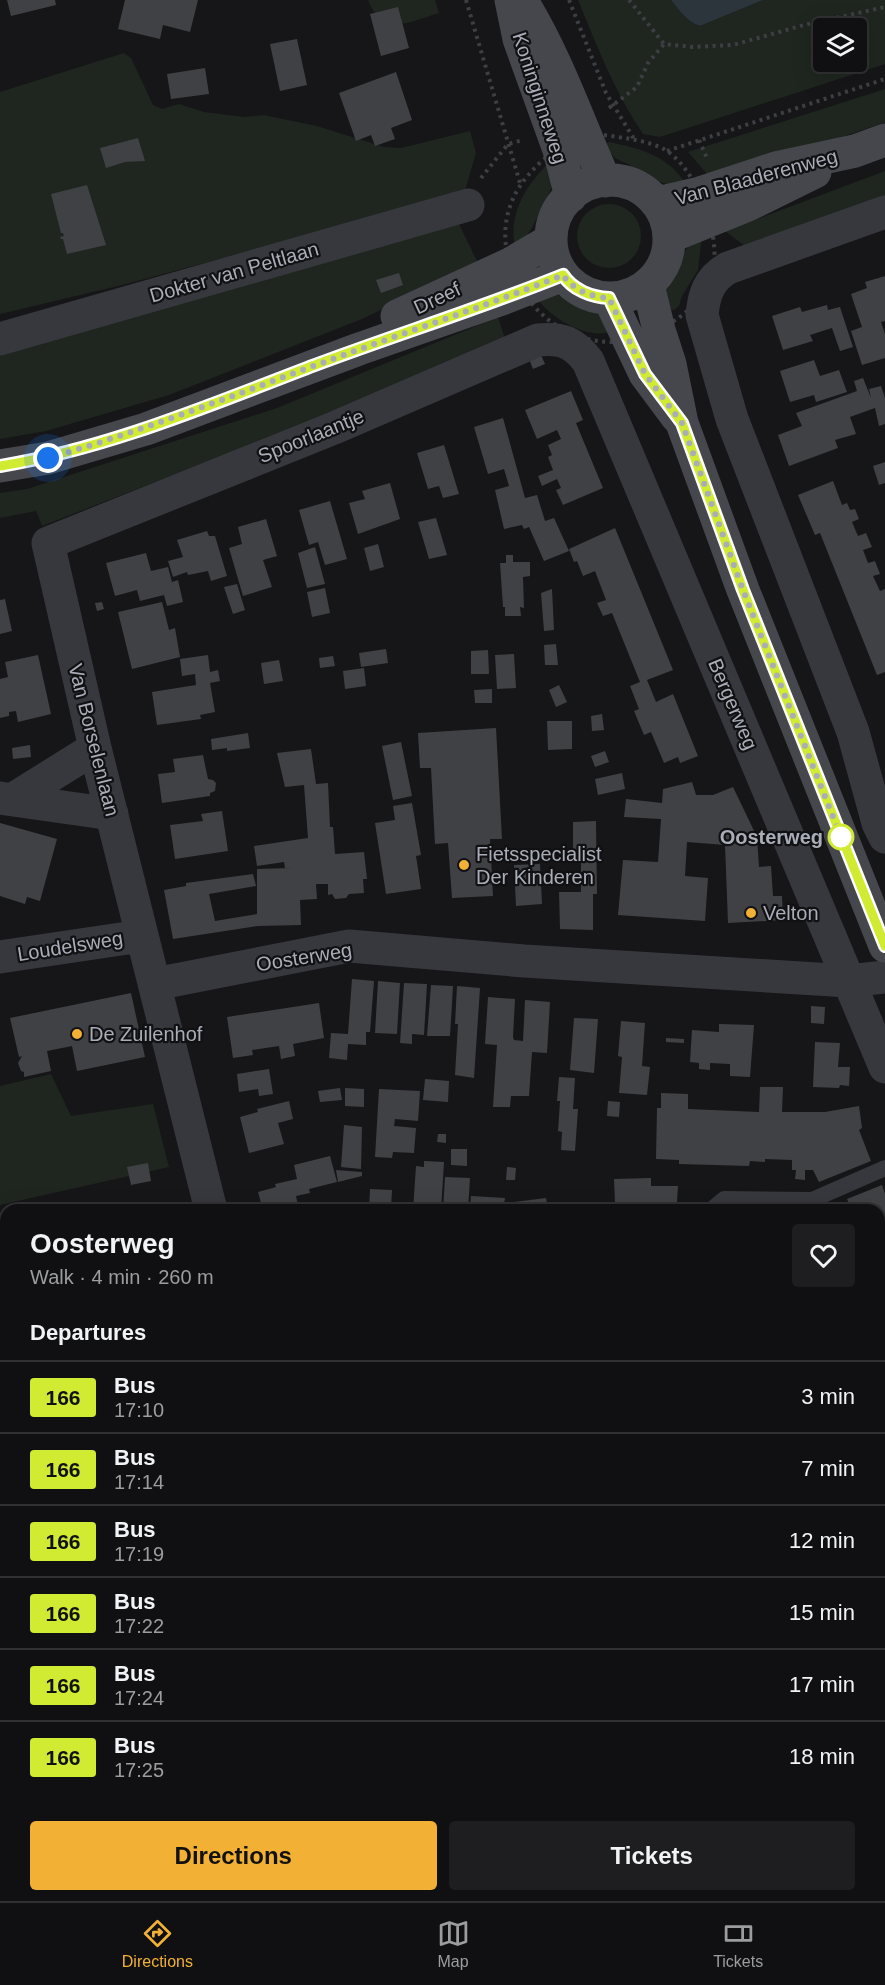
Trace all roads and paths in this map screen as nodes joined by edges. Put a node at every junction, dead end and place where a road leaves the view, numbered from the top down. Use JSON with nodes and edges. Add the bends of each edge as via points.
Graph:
{"nodes":[{"id":1,"x":465,"y":0,"type":"edge"},
{"id":2,"x":511,"y":0,"type":"edge"},
{"id":3,"x":521,"y":0,"type":"edge"},
{"id":4,"x":569,"y":0,"type":"edge"},
{"id":5,"x":629,"y":0,"type":"edge"},
{"id":6,"x":885,"y":7,"type":"edge"},
{"id":7,"x":663,"y":44,"type":"junction"},
{"id":8,"x":885,"y":79,"type":"edge"},
{"id":9,"x":614,"y":106,"type":"junction"},
{"id":10,"x":634,"y":139,"type":"dead end"},
{"id":11,"x":870,"y":145,"type":"edge"},
{"id":12,"x":667,"y":151,"type":"dead end"},
{"id":13,"x":605,"y":181,"type":"junction"},
{"id":14,"x":520,"y":183,"type":"dead end"},
{"id":15,"x":570,"y":196,"type":"junction"},
{"id":16,"x":657,"y":203,"type":"junction"},
{"id":17,"x":468,"y":205,"type":"dead end"},
{"id":18,"x":885,"y":212,"type":"edge"},
{"id":19,"x":669,"y":237,"type":"junction"},
{"id":20,"x":551,"y":240,"type":"junction"},
{"id":21,"x":563,"y":275,"type":"junction"},
{"id":22,"x":648,"y":285,"type":"junction"},
{"id":23,"x":609,"y":298,"type":"junction"},
{"id":24,"x":0,"y":339,"type":"edge"},
{"id":25,"x":574,"y":346,"type":"joint"},
{"id":26,"x":257,"y":387,"type":"junction"},
{"id":27,"x":682,"y":423,"type":"junction"},
{"id":28,"x":0,"y":466,"type":"edge"},
{"id":29,"x":48,"y":543,"type":"joint"},
{"id":30,"x":95,"y":748,"type":"junction"},
{"id":31,"x":8,"y":798,"type":"edge"},
{"id":32,"x":112,"y":814,"type":"junction"},
{"id":33,"x":885,"y":837,"type":"edge"},
{"id":34,"x":141,"y":936,"type":"junction"},
{"id":35,"x":885,"y":946,"type":"edge"},
{"id":36,"x":0,"y":957,"type":"edge"},
{"id":37,"x":885,"y":977,"type":"edge"},
{"id":38,"x":849,"y":981,"type":"junction"},
{"id":39,"x":155,"y":984,"type":"junction"},
{"id":40,"x":885,"y":1067,"type":"edge"},
{"id":41,"x":885,"y":1168,"type":"edge"},
{"id":42,"x":210,"y":1204,"type":"edge"},
{"id":43,"x":718,"y":1204,"type":"edge"}],
"edges":[{"from":1,"to":14,"type":"path"},
{"from":2,"to":15,"type":"main road","name":"Koninginneweg","via":[[519,39],[559,150]]},
{"from":3,"to":13,"type":"main road","name":"Koninginneweg","via":[[557,68]]},
{"from":4,"to":9,"type":"path"},
{"from":5,"to":7,"type":"path"},
{"from":6,"to":7,"type":"path","via":[[733,45]]},
{"from":7,"to":9,"type":"path","via":[[648,63],[637,87]]},
{"from":8,"to":12,"type":"path"},
{"from":9,"to":10,"type":"path"},
{"from":11,"to":16,"type":"main road","name":"Van Blaaderenweg"},
{"from":11,"to":19,"type":"main road","name":"Van Blaaderenweg","via":[[793,185]]},
{"from":13,"to":15,"type":"main road","via":[[589,184]]},
{"from":13,"to":16,"type":"main road","via":[[629,183]]},
{"from":15,"to":20,"type":"main road","via":[[552,225]]},
{"from":16,"to":19,"type":"main road","via":[[667,220]]},
{"from":17,"to":24,"type":"street","name":"Dokter van Peltlaan"},
{"from":18,"to":33,"type":"street","via":[[734,265],[722,271],[706,300],[732,419],[853,732]]},
{"from":19,"to":22,"type":"main road","via":[[667,256]]},
{"from":20,"to":21,"type":"main road","via":[[556,264]]},
{"from":20,"to":26,"type":"main road","name":"Dreef","via":[[510,264],[375,326]]},
{"from":21,"to":23,"type":"main road","via":[[581,291]]},
{"from":21,"to":26,"type":"main road","name":"Dreef"},
{"from":22,"to":23,"type":"main road","via":[[633,294]]},
{"from":22,"to":27,"type":"main road"},
{"from":23,"to":27,"type":"main road","via":[[645,374]]},
{"from":25,"to":29,"type":"street","name":"Spoorlaantje","via":[[552,339],[521,346],[334,428]]},
{"from":25,"to":38,"type":"street","name":"Bergerweg","via":[[594,374]]},
{"from":26,"to":28,"type":"main road","name":"Dreef","via":[[98,444]]},
{"from":27,"to":35,"type":"main road","via":[[743,590]]},
{"from":29,"to":30,"type":"street","name":"Van Borselenlaan"},
{"from":30,"to":31,"type":"street"},
{"from":30,"to":32,"type":"street","name":"Van Borselenlaan"},
{"from":31,"to":32,"type":"street"},
{"from":32,"to":34,"type":"street","name":"Van Borselenlaan"},
{"from":34,"to":36,"type":"street","name":"Loudelsweg"},
{"from":34,"to":39,"type":"street","name":"Van Borselenlaan"},
{"from":37,"to":38,"type":"street","name":"Oosterweg"},
{"from":38,"to":39,"type":"street","name":"Oosterweg","via":[[524,962],[349,946]]},
{"from":38,"to":40,"type":"street","name":"Bergerweg"},
{"from":39,"to":42,"type":"street","name":"Van Borselenlaan"},
{"from":41,"to":43,"type":"lane","via":[[812,1200],[724,1199]]}]}
